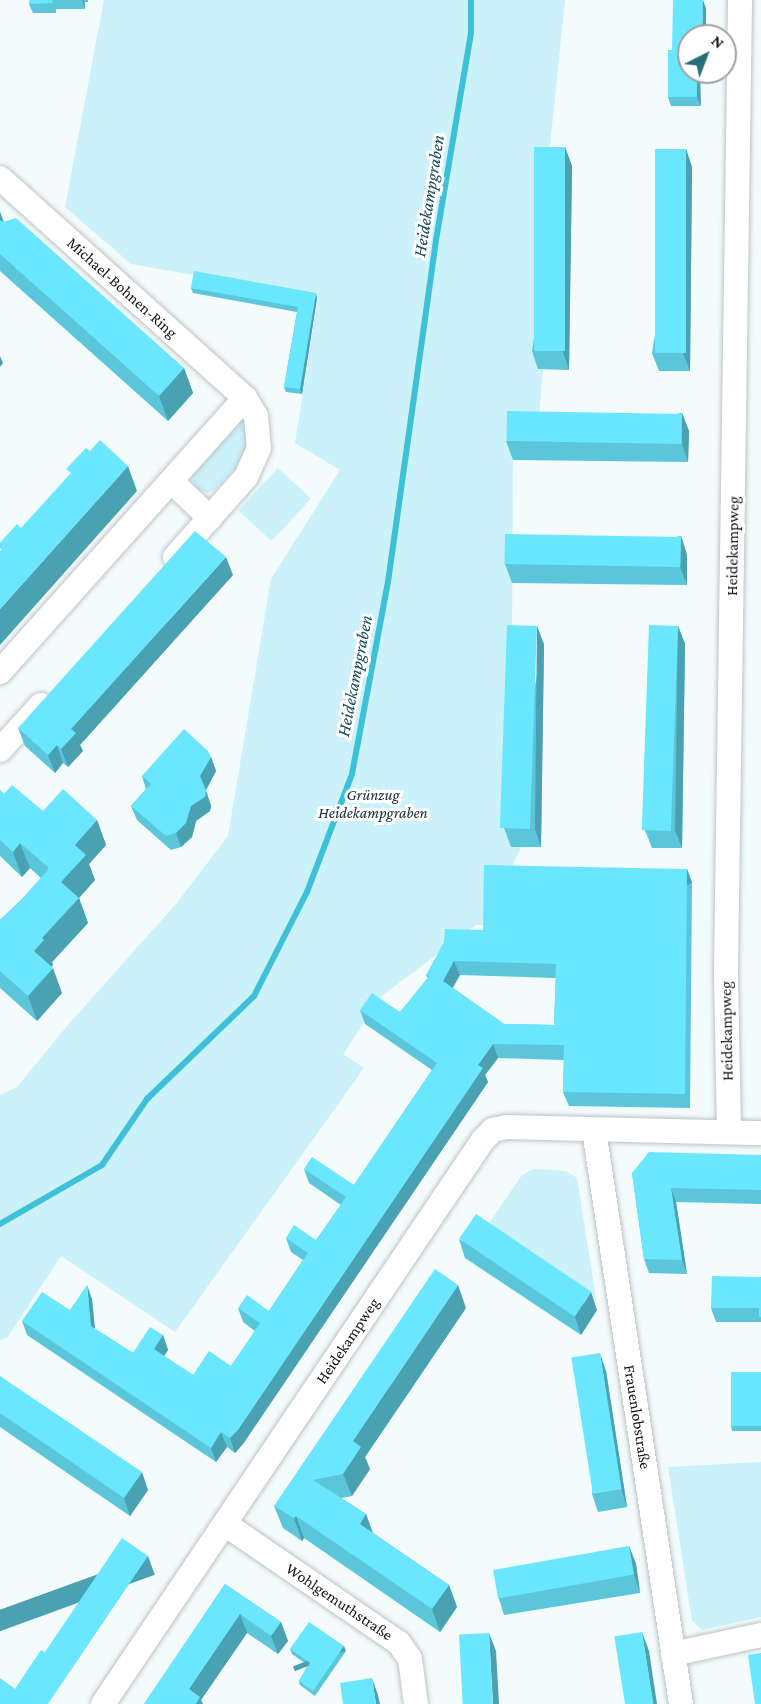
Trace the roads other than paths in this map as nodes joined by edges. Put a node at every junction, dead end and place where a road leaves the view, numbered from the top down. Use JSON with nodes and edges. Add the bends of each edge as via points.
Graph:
{"nodes":[{"id":1,"x":740,"y":0,"type":"edge"},
{"id":2,"x":0,"y":178,"type":"edge"},
{"id":3,"x":36,"y":210,"type":"junction"},
{"id":4,"x":19,"y":229,"type":"edge"},
{"id":5,"x":245,"y":398,"type":"junction"},
{"id":6,"x":171,"y":481,"type":"junction"},
{"id":7,"x":210,"y":518,"type":"junction"},
{"id":8,"x":158,"y":575,"type":"edge"},
{"id":9,"x":0,"y":672,"type":"edge"},
{"id":10,"x":58,"y":686,"type":"edge"},
{"id":11,"x":0,"y":750,"type":"edge"},
{"id":12,"x":594,"y":1130,"type":"junction"},
{"id":13,"x":729,"y":1132,"type":"junction"},
{"id":14,"x":761,"y":1133,"type":"edge"},
{"id":15,"x":225,"y":1524,"type":"junction"},
{"id":16,"x":761,"y":1635,"type":"edge"},
{"id":17,"x":673,"y":1654,"type":"junction"},
{"id":18,"x":103,"y":1704,"type":"edge"},
{"id":19,"x":416,"y":1704,"type":"edge"},
{"id":20,"x":681,"y":1704,"type":"edge"}],
"edges":[{"from":1,"to":13,"type":"street","name":"Heidekampweg","via":[[726,981]]},
{"from":2,"to":3,"type":"street","name":"Michael-Bohnen-Ring"},
{"from":3,"to":4,"type":"street"},
{"from":3,"to":5,"type":"street","name":"Michael-Bohnen-Ring"},
{"from":5,"to":6,"type":"street"},
{"from":5,"to":7,"type":"street","name":"Michael-Bohnen-Ring","via":[[256,416],[259,448],[246,477]]},
{"from":6,"to":7,"type":"street"},
{"from":6,"to":9,"type":"street"},
{"from":7,"to":8,"type":"street","name":"Michael-Bohnen-Ring"},
{"from":10,"to":11,"type":"street"},
{"from":12,"to":13,"type":"street","name":"Heidekampweg"},
{"from":12,"to":15,"type":"street","name":"Heidekampweg","via":[[507,1127],[493,1130],[483,1140]]},
{"from":12,"to":17,"type":"street","name":"Frauenlobstraße"},
{"from":13,"to":14,"type":"street"},
{"from":15,"to":18,"type":"street","name":"Heidekampweg"},
{"from":15,"to":19,"type":"street","name":"Wohlgemuthstraße","via":[[399,1643],[410,1659]]},
{"from":16,"to":17,"type":"street"},
{"from":17,"to":20,"type":"street","name":"Frauenlobstraße"}]}
